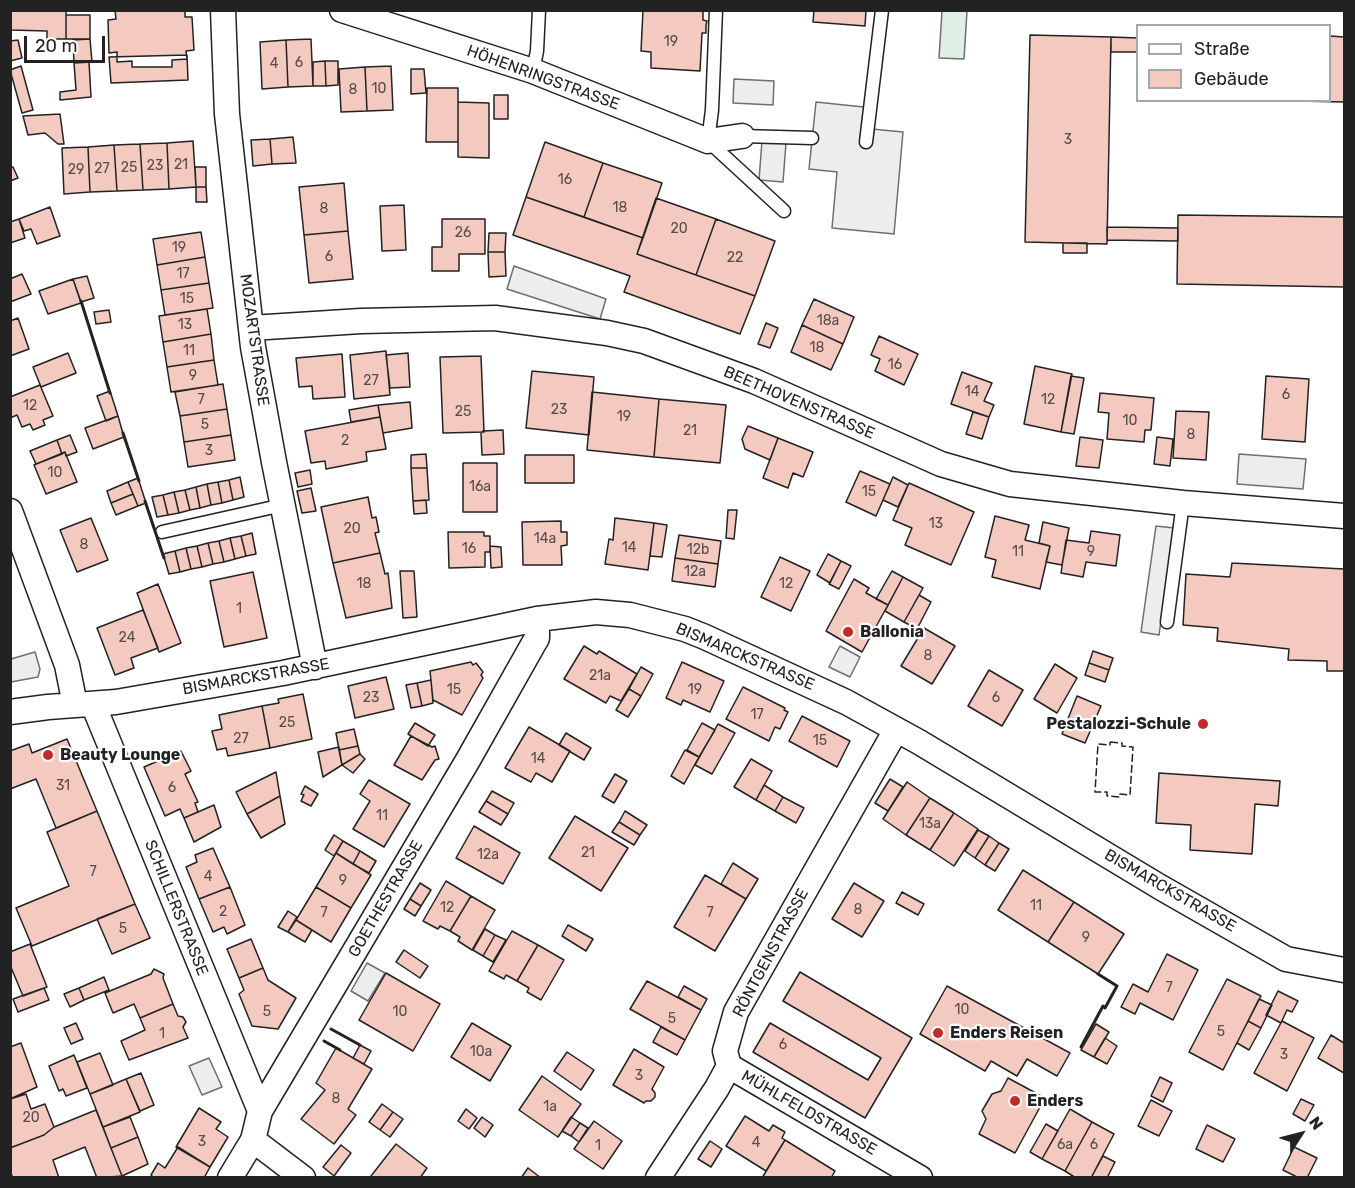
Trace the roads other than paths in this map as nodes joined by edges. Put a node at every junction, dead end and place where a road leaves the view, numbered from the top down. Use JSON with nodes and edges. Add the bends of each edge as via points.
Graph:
{"nodes":[{"id":1,"x":223,"y":10,"type":"edge"},
{"id":2,"x":342,"y":10,"type":"edge"},
{"id":3,"x":539,"y":10,"type":"edge"},
{"id":4,"x":716,"y":10,"type":"edge"},
{"id":5,"x":882,"y":10,"type":"edge"},
{"id":6,"x":533,"y":71,"type":"junction"},
{"id":7,"x":742,"y":136,"type":"joint"},
{"id":8,"x":812,"y":138,"type":"dead end"},
{"id":9,"x":708,"y":141,"type":"junction"},
{"id":10,"x":866,"y":142,"type":"dead end"},
{"id":11,"x":784,"y":211,"type":"dead end"},
{"id":12,"x":251,"y":328,"type":"junction"},
{"id":13,"x":1183,"y":503,"type":"junction"},
{"id":14,"x":282,"y":505,"type":"junction"},
{"id":15,"x":10,"y":511,"type":"edge"},
{"id":16,"x":1344,"y":516,"type":"edge"},
{"id":17,"x":162,"y":532,"type":"dead end"},
{"id":18,"x":537,"y":619,"type":"junction"},
{"id":19,"x":1167,"y":622,"type":"dead end"},
{"id":20,"x":315,"y":666,"type":"junction"},
{"id":21,"x":84,"y":704,"type":"junction"},
{"id":22,"x":10,"y":712,"type":"edge"},
{"id":23,"x":896,"y":730,"type":"junction"},
{"id":24,"x":1344,"y":970,"type":"edge"},
{"id":25,"x":729,"y":1066,"type":"junction"},
{"id":26,"x":260,"y":1111,"type":"junction"},
{"id":27,"x":253,"y":1140,"type":"junction"},
{"id":28,"x":230,"y":1178,"type":"edge"},
{"id":29,"x":303,"y":1178,"type":"edge"},
{"id":30,"x":658,"y":1178,"type":"edge"},
{"id":31,"x":920,"y":1178,"type":"edge"}],
"edges":[{"from":1,"to":12,"type":"street","name":"MOZARTSTRASSE","via":[[227,114]]},
{"from":2,"to":6,"type":"street","name":"HÖHENRINGSTRASSE"},
{"from":3,"to":6,"type":"lane"},
{"from":4,"to":9,"type":"lane"},
{"from":5,"to":10,"type":"lane"},
{"from":6,"to":9,"type":"street","name":"HÖHENRINGSTRASSE"},
{"from":7,"to":8,"type":"lane"},
{"from":7,"to":9,"type":"street"},
{"from":9,"to":11,"type":"lane"},
{"from":12,"to":13,"type":"street","name":"BEETHOVENSTRASSE","via":[[495,318],[607,333],[644,341],[754,381],[963,471],[1010,484]]},
{"from":12,"to":14,"type":"street","name":"MOZARTSTRASSE"},
{"from":13,"to":16,"type":"street","name":"BEETHOVENSTRASSE"},
{"from":13,"to":19,"type":"lane"},
{"from":14,"to":17,"type":"lane"},
{"from":14,"to":20,"type":"street","name":"MOZARTSTRASSE"},
{"from":15,"to":21,"type":"street","name":"SCHILLERSTRASSE"},
{"from":18,"to":20,"type":"street","name":"BISMARCKSTRASSE"},
{"from":18,"to":23,"type":"street","name":"BISMARCKSTRASSE","via":[[612,612],[685,629],[846,702]]},
{"from":18,"to":26,"type":"street","name":"GOETHESTRASSE","via":[[537,638]]},
{"from":20,"to":21,"type":"street","name":"BISMARCKSTRASSE","via":[[116,702]]},
{"from":21,"to":22,"type":"street","name":"BISMARCKSTRASSE"},
{"from":21,"to":26,"type":"street","name":"SCHILLERSTRASSE"},
{"from":23,"to":24,"type":"street","name":"BISMARCKSTRASSE","via":[[1286,959]]},
{"from":23,"to":25,"type":"street","name":"RÖNTGENSTRASSE","via":[[736,1012],[725,1051]]},
{"from":25,"to":30,"type":"street","name":"RÖNTGENSTRASSE"},
{"from":25,"to":31,"type":"street","name":"MÜHLFELDSTRASSE"},
{"from":26,"to":27,"type":"street","name":"GOETHESTRASSE"},
{"from":27,"to":28,"type":"street","name":"GOETHESTRASSE"},
{"from":27,"to":29,"type":"street"}]}
